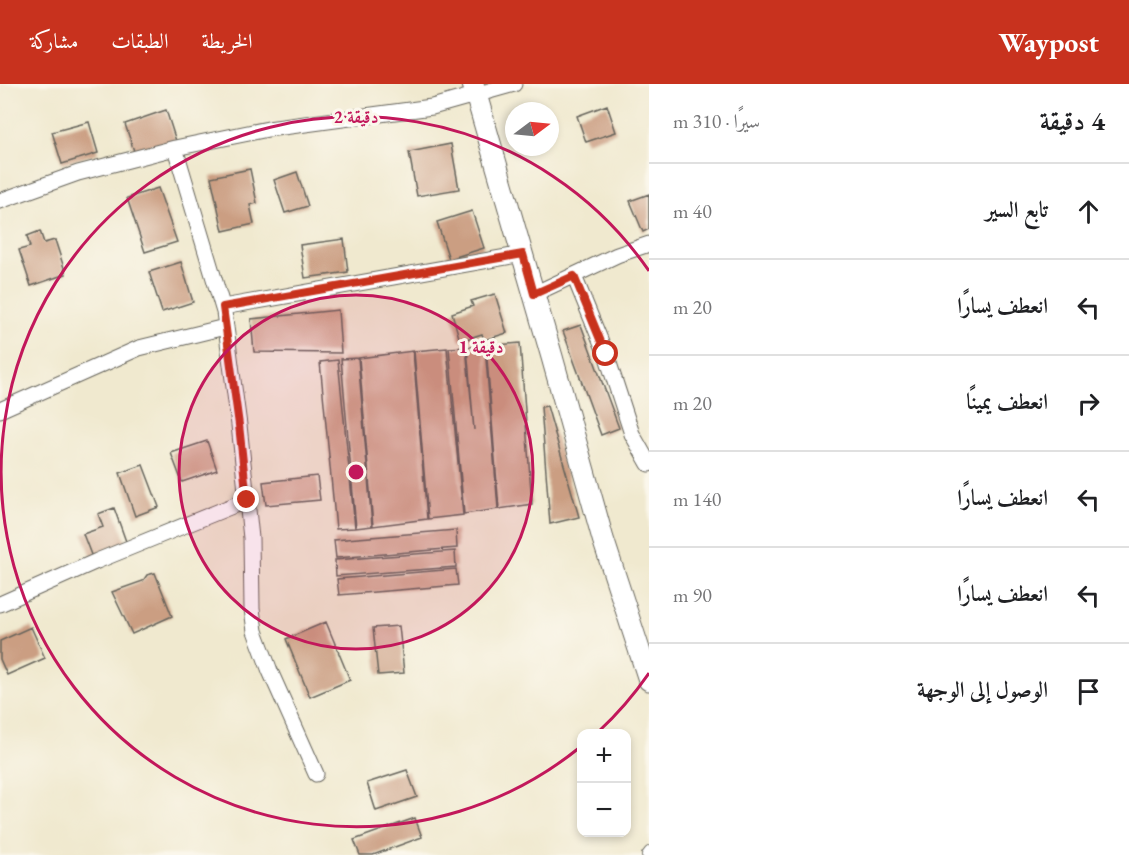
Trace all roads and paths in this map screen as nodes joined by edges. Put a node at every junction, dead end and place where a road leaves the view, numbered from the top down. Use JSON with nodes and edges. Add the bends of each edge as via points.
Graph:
{"nodes":[{"id":1,"x":514,"y":84,"type":"edge"},
{"id":2,"x":475,"y":90,"type":"edge"},
{"id":3,"x":175,"y":148,"type":"junction"},
{"id":4,"x":0,"y":201,"type":"edge"},
{"id":5,"x":649,"y":244,"type":"edge"},
{"id":6,"x":523,"y":254,"type":"junction"},
{"id":7,"x":574,"y":276,"type":"junction"},
{"id":8,"x":534,"y":294,"type":"junction"},
{"id":9,"x":223,"y":307,"type":"junction"},
{"id":10,"x":225,"y":327,"type":"junction"},
{"id":11,"x":0,"y":410,"type":"edge"},
{"id":12,"x":649,"y":464,"type":"edge"},
{"id":13,"x":247,"y":500,"type":"junction"},
{"id":14,"x":0,"y":604,"type":"edge"},
{"id":15,"x":649,"y":681,"type":"edge"},
{"id":16,"x":316,"y":774,"type":"dead end"},
{"id":17,"x":649,"y":851,"type":"edge"},
{"id":18,"x":646,"y":855,"type":"edge"}],
"edges":[{"from":1,"to":2,"type":"street"},
{"from":2,"to":3,"type":"street","via":[[404,112],[268,129]]},
{"from":2,"to":6,"type":"main road"},
{"from":3,"to":4,"type":"street","via":[[78,173]]},
{"from":3,"to":9,"type":"street"},
{"from":5,"to":7,"type":"street"},
{"from":6,"to":8,"type":"main road"},
{"from":6,"to":9,"type":"street"},
{"from":7,"to":8,"type":"street"},
{"from":7,"to":12,"type":"street","via":[[606,354],[628,425]]},
{"from":8,"to":15,"type":"main road","via":[[603,539]]},
{"from":9,"to":10,"type":"street"},
{"from":10,"to":11,"type":"street","via":[[139,348]]},
{"from":10,"to":13,"type":"street"},
{"from":13,"to":14,"type":"street"},
{"from":13,"to":16,"type":"street","via":[[255,631]]},
{"from":17,"to":18,"type":"lane"}]}
